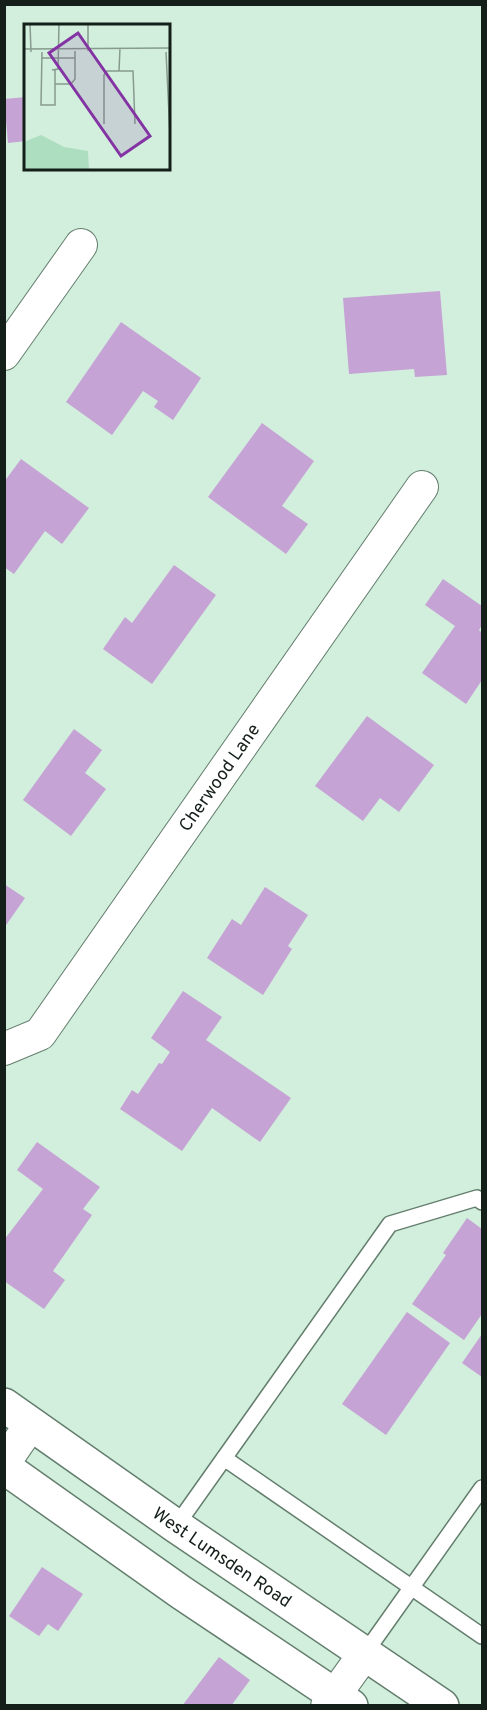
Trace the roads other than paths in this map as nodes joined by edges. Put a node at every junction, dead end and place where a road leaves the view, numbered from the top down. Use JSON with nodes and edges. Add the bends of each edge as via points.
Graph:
{"nodes":[{"id":1,"x":81,"y":245,"type":"dead end"},
{"id":2,"x":4,"y":354,"type":"edge"},
{"id":3,"x":422,"y":487,"type":"dead end"},
{"id":4,"x":4,"y":1049,"type":"edge"},
{"id":5,"x":483,"y":1202,"type":"edge"},
{"id":6,"x":4,"y":1405,"type":"edge"},
{"id":7,"x":31,"y":1424,"type":"junction"},
{"id":8,"x":224,"y":1458,"type":"junction"},
{"id":9,"x":4,"y":1465,"type":"edge"},
{"id":10,"x":483,"y":1488,"type":"edge"},
{"id":11,"x":176,"y":1526,"type":"junction"},
{"id":12,"x":411,"y":1589,"type":"junction"},
{"id":13,"x":483,"y":1636,"type":"edge"},
{"id":14,"x":364,"y":1653,"type":"junction"},
{"id":15,"x":337,"y":1702,"type":"edge"},
{"id":16,"x":442,"y":1706,"type":"edge"}],
"edges":[{"from":1,"to":2,"type":"street"},
{"from":3,"to":4,"type":"street","name":"Cherwood Lane","via":[[40,1034]]},
{"from":5,"to":8,"type":"lane","via":[[477,1198],[390,1224]]},
{"from":6,"to":7,"type":"main road","name":"West Lumsden Road"},
{"from":7,"to":9,"type":"street"},
{"from":7,"to":11,"type":"main road","name":"West Lumsden Road"},
{"from":8,"to":11,"type":"lane"},
{"from":8,"to":12,"type":"lane"},
{"from":9,"to":15,"type":"main road"},
{"from":10,"to":12,"type":"lane"},
{"from":11,"to":14,"type":"main road","name":"West Lumsden Road"},
{"from":12,"to":13,"type":"lane"},
{"from":12,"to":14,"type":"lane"},
{"from":14,"to":15,"type":"street"},
{"from":14,"to":16,"type":"main road","name":"West Lumsden Road"}]}
